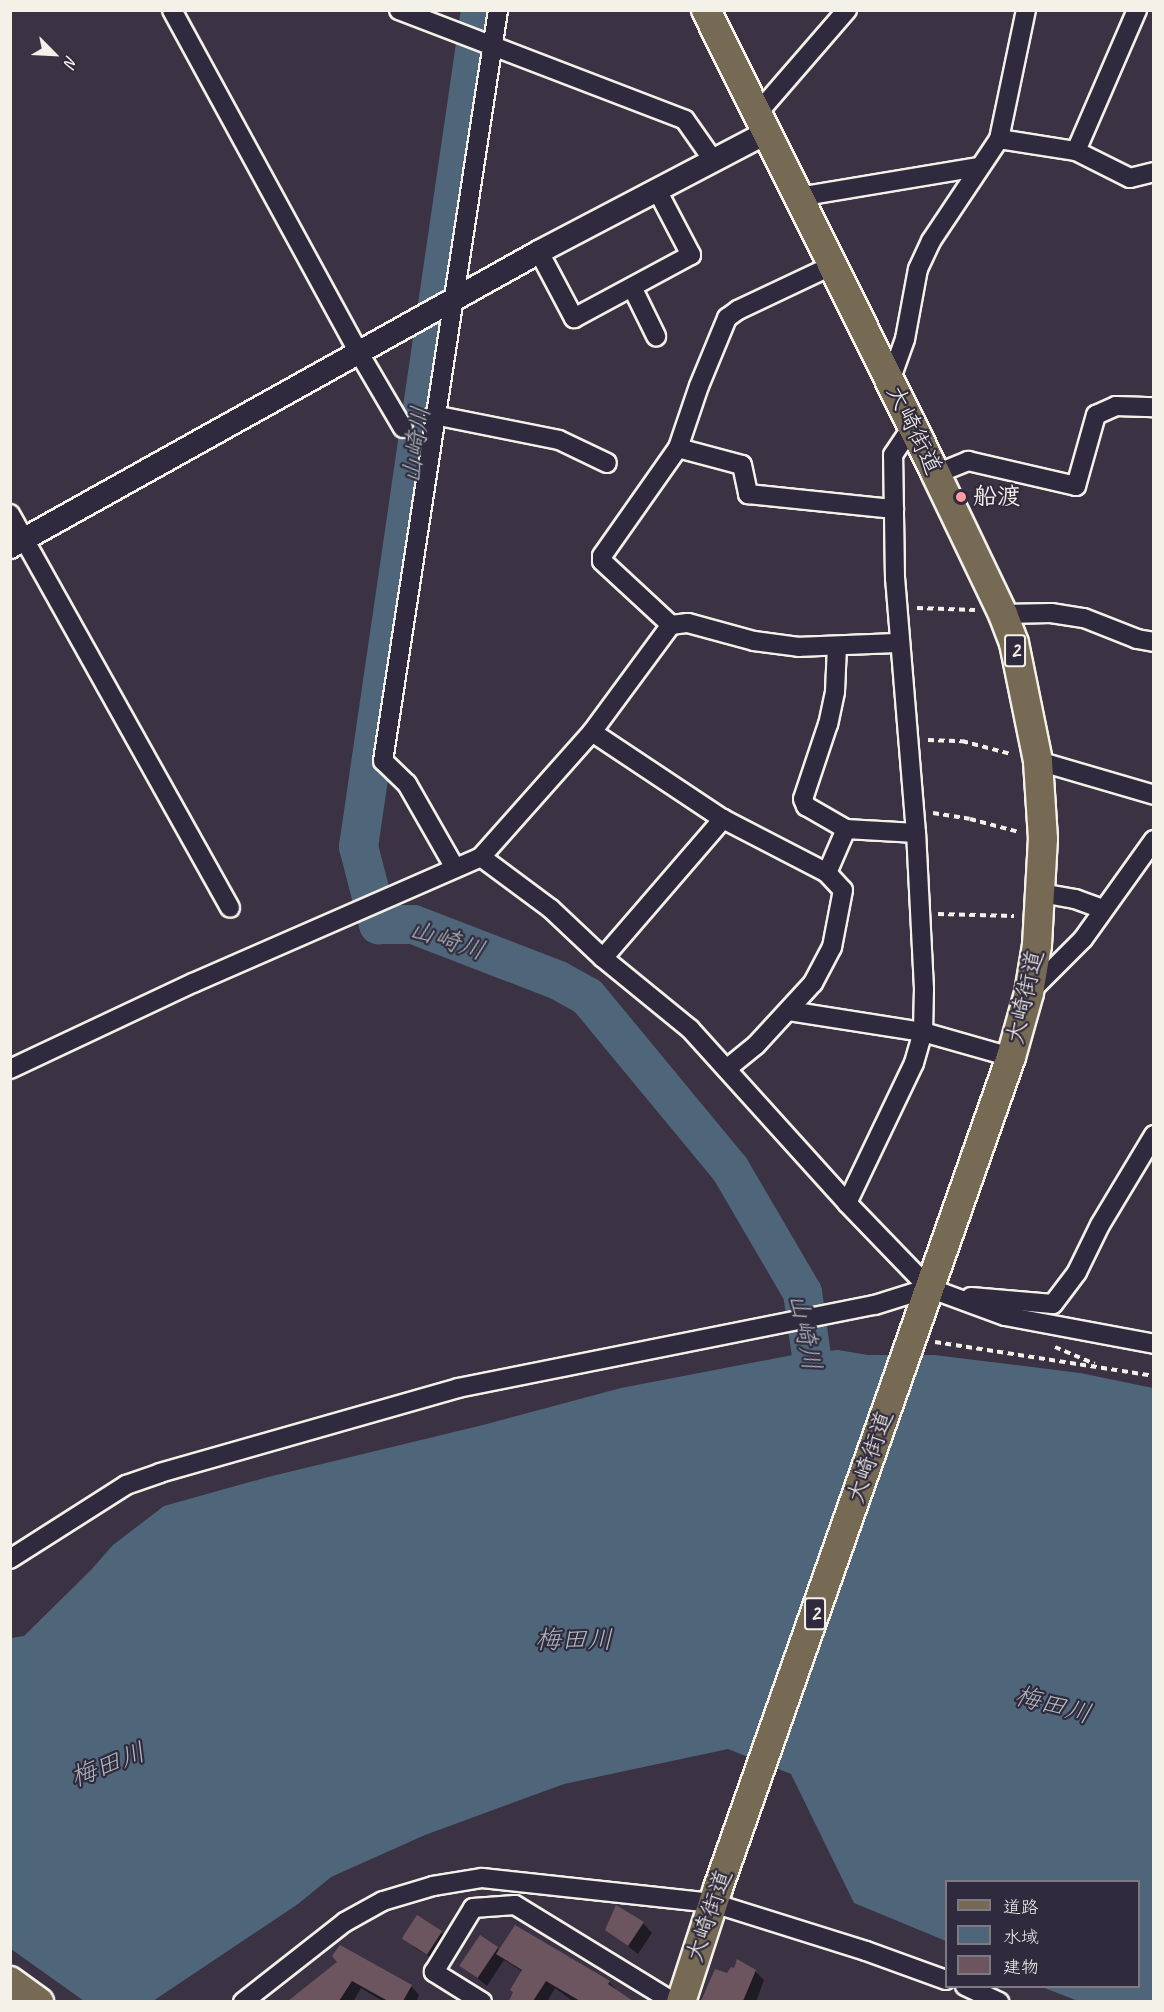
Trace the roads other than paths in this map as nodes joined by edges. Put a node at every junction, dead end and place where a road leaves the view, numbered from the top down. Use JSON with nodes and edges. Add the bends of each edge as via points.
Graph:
{"nodes":[{"id":1,"x":172,"y":10,"type":"edge"},
{"id":2,"x":399,"y":10,"type":"edge"},
{"id":3,"x":498,"y":10,"type":"edge"},
{"id":4,"x":706,"y":10,"type":"edge"},
{"id":5,"x":847,"y":10,"type":"edge"},
{"id":6,"x":1026,"y":10,"type":"edge"},
{"id":7,"x":1137,"y":10,"type":"edge"},
{"id":8,"x":490,"y":46,"type":"junction"},
{"id":9,"x":761,"y":124,"type":"junction"},
{"id":10,"x":999,"y":139,"type":"junction"},
{"id":11,"x":1076,"y":152,"type":"junction"},
{"id":12,"x":713,"y":160,"type":"junction"},
{"id":13,"x":978,"y":167,"type":"junction"},
{"id":14,"x":1154,"y":172,"type":"edge"},
{"id":15,"x":657,"y":190,"type":"junction"},
{"id":16,"x":800,"y":197,"type":"junction"},
{"id":17,"x":539,"y":252,"type":"junction"},
{"id":18,"x":833,"y":265,"type":"junction"},
{"id":19,"x":632,"y":287,"type":"junction"},
{"id":20,"x":440,"y":307,"type":"junction"},
{"id":21,"x":656,"y":336,"type":"dead end"},
{"id":22,"x":358,"y":353,"type":"junction"},
{"id":23,"x":890,"y":381,"type":"junction"},
{"id":24,"x":1154,"y":407,"type":"edge"},
{"id":25,"x":434,"y":415,"type":"junction"},
{"id":26,"x":912,"y":427,"type":"junction"},
{"id":27,"x":403,"y":428,"type":"dead end"},
{"id":28,"x":678,"y":448,"type":"junction"},
{"id":29,"x":607,"y":463,"type":"dead end"},
{"id":30,"x":936,"y":474,"type":"junction"},
{"id":31,"x":894,"y":509,"type":"junction"},
{"id":32,"x":10,"y":514,"type":"edge"},
{"id":33,"x":18,"y":543,"type":"edge"},
{"id":34,"x":1003,"y":614,"type":"junction"},
{"id":35,"x":671,"y":625,"type":"junction"},
{"id":36,"x":1154,"y":642,"type":"edge"},
{"id":37,"x":900,"y":644,"type":"junction"},
{"id":38,"x":837,"y":646,"type":"junction"},
{"id":39,"x":592,"y":732,"type":"junction"},
{"id":40,"x":1038,"y":761,"type":"junction"},
{"id":41,"x":1154,"y":795,"type":"edge"},
{"id":42,"x":723,"y":819,"type":"junction"},
{"id":43,"x":846,"y":829,"type":"junction"},
{"id":44,"x":916,"y":833,"type":"junction"},
{"id":45,"x":1154,"y":840,"type":"edge"},
{"id":46,"x":482,"y":857,"type":"junction"},
{"id":47,"x":456,"y":868,"type":"junction"},
{"id":48,"x":827,"y":873,"type":"junction"},
{"id":49,"x":1040,"y":905,"type":"junction"},
{"id":50,"x":230,"y":908,"type":"dead end"},
{"id":51,"x":1102,"y":909,"type":"junction"},
{"id":52,"x":603,"y":958,"type":"junction"},
{"id":53,"x":1029,"y":993,"type":"junction"},
{"id":54,"x":789,"y":1011,"type":"junction"},
{"id":55,"x":924,"y":1032,"type":"junction"},
{"id":56,"x":1011,"y":1057,"type":"junction"},
{"id":57,"x":10,"y":1069,"type":"edge"},
{"id":58,"x":726,"y":1069,"type":"junction"},
{"id":59,"x":1154,"y":1135,"type":"edge"},
{"id":60,"x":846,"y":1203,"type":"junction"},
{"id":61,"x":936,"y":1292,"type":"junction"},
{"id":62,"x":1154,"y":1344,"type":"edge"},
{"id":63,"x":10,"y":1559,"type":"edge"},
{"id":64,"x":715,"y":1896,"type":"junction"},
{"id":65,"x":945,"y":1980,"type":"edge"},
{"id":66,"x":10,"y":1981,"type":"edge"},
{"id":67,"x":972,"y":1993,"type":"edge"},
{"id":68,"x":39,"y":2001,"type":"edge"},
{"id":69,"x":243,"y":2001,"type":"edge"},
{"id":70,"x":482,"y":2001,"type":"edge"},
{"id":71,"x":673,"y":2001,"type":"edge"},
{"id":72,"x":681,"y":2001,"type":"edge"},
{"id":73,"x":1000,"y":2001,"type":"edge"}],
"edges":[{"from":1,"to":22,"type":"street"},
{"from":2,"to":8,"type":"street"},
{"from":3,"to":8,"type":"street"},
{"from":4,"to":9,"type":"main road","name":"大崎街道","number":"2"},
{"from":5,"to":9,"type":"street"},
{"from":6,"to":10,"type":"street"},
{"from":7,"to":11,"type":"street"},
{"from":8,"to":12,"type":"street","via":[[685,120]]},
{"from":8,"to":20,"type":"street"},
{"from":9,"to":12,"type":"street"},
{"from":9,"to":16,"type":"main road","name":"大崎街道","number":"2"},
{"from":10,"to":11,"type":"street"},
{"from":10,"to":13,"type":"street"},
{"from":11,"to":14,"type":"street","via":[[1130,178]]},
{"from":12,"to":15,"type":"street"},
{"from":13,"to":16,"type":"street"},
{"from":13,"to":23,"type":"street","via":[[918,269],[905,339]]},
{"from":15,"to":17,"type":"street"},
{"from":15,"to":19,"type":"street","via":[[691,255]]},
{"from":16,"to":18,"type":"main road","name":"大崎街道","number":"2"},
{"from":17,"to":19,"type":"street","via":[[574,318]]},
{"from":17,"to":20,"type":"street"},
{"from":18,"to":23,"type":"main road","name":"大崎街道","number":"2"},
{"from":18,"to":28,"type":"street","via":[[727,318]]},
{"from":19,"to":21,"type":"street"},
{"from":20,"to":22,"type":"street"},
{"from":20,"to":25,"type":"street"},
{"from":22,"to":27,"type":"street"},
{"from":22,"to":33,"type":"street"},
{"from":23,"to":26,"type":"main road","name":"大崎街道","number":"2"},
{"from":24,"to":30,"type":"street","via":[[1116,406],[1096,415],[1076,486],[968,461]]},
{"from":25,"to":29,"type":"street","via":[[559,440]]},
{"from":25,"to":47,"type":"street","via":[[383,761],[407,784]]},
{"from":26,"to":30,"type":"main road","name":"大崎街道","number":"2"},
{"from":26,"to":31,"type":"street","via":[[894,455]]},
{"from":28,"to":31,"type":"street","via":[[742,465],[748,494]]},
{"from":28,"to":35,"type":"street","via":[[602,556],[602,561]]},
{"from":30,"to":34,"type":"main road","name":"大崎街道","number":"2"},
{"from":31,"to":37,"type":"street"},
{"from":32,"to":33,"type":"street"},
{"from":33,"to":50,"type":"street"},
{"from":34,"to":36,"type":"street","via":[[1051,613],[1084,618]]},
{"from":34,"to":40,"type":"main road","name":"大崎街道","number":"2","via":[[1014,643]]},
{"from":35,"to":38,"type":"street","via":[[688,623],[754,641],[799,647]]},
{"from":35,"to":39,"type":"street"},
{"from":37,"to":38,"type":"street"},
{"from":37,"to":44,"type":"street"},
{"from":38,"to":43,"type":"street","via":[[835,692],[828,724],[803,799],[806,806]]},
{"from":39,"to":42,"type":"street"},
{"from":39,"to":46,"type":"street"},
{"from":40,"to":41,"type":"street"},
{"from":40,"to":49,"type":"main road","name":"大崎街道","number":"2","via":[[1043,839]]},
{"from":42,"to":48,"type":"street"},
{"from":42,"to":52,"type":"street"},
{"from":43,"to":44,"type":"street"},
{"from":43,"to":48,"type":"street"},
{"from":44,"to":55,"type":"street"},
{"from":45,"to":51,"type":"street"},
{"from":46,"to":47,"type":"street"},
{"from":46,"to":52,"type":"street","via":[[551,909]]},
{"from":47,"to":57,"type":"street","via":[[183,987]]},
{"from":48,"to":54,"type":"street","via":[[843,890],[832,947],[813,983]]},
{"from":49,"to":51,"type":"street","via":[[1075,899]]},
{"from":49,"to":53,"type":"main road","name":"大崎街道","number":"2"},
{"from":51,"to":53,"type":"street","via":[[1083,939]]},
{"from":52,"to":58,"type":"street","via":[[690,1029]]},
{"from":53,"to":56,"type":"main road","name":"大崎街道","number":"2"},
{"from":54,"to":55,"type":"street"},
{"from":54,"to":58,"type":"street"},
{"from":55,"to":56,"type":"street"},
{"from":55,"to":60,"type":"street","via":[[914,1063]]},
{"from":56,"to":61,"type":"main road","name":"大崎街道","number":"2"},
{"from":58,"to":60,"type":"street"},
{"from":59,"to":61,"type":"street","via":[[1077,1272],[1053,1304]]},
{"from":60,"to":61,"type":"street"},
{"from":61,"to":62,"type":"street","via":[[1005,1316]]},
{"from":61,"to":63,"type":"street","via":[[458,1388],[160,1473],[126,1485]]},
{"from":61,"to":64,"type":"main road","name":"大崎街道","number":"2","via":[[922,1340]]},
{"from":64,"to":65,"type":"street"},
{"from":64,"to":69,"type":"street","via":[[482,1878],[433,1886],[383,1901],[345,1922]]},
{"from":64,"to":72,"type":"main road","name":"大崎街道","number":"2"},
{"from":66,"to":68,"type":"main road"},
{"from":67,"to":73,"type":"street"},
{"from":70,"to":71,"type":"street","via":[[434,1972],[473,1908],[515,1905]]}]}
